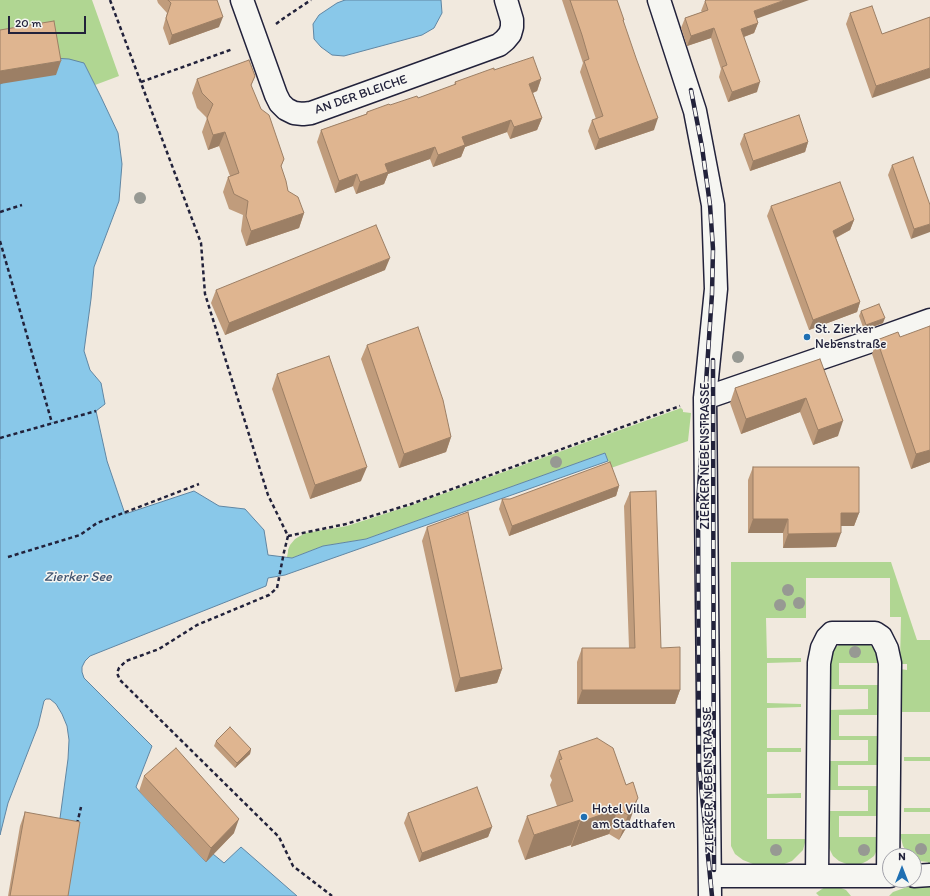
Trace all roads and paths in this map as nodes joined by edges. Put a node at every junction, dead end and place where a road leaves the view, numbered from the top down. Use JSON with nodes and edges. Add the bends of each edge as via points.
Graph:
{"nodes":[{"id":1,"x":110,"y":0,"type":"edge"},
{"id":2,"x":242,"y":0,"type":"edge"},
{"id":3,"x":311,"y":0,"type":"edge"},
{"id":4,"x":506,"y":0,"type":"edge"},
{"id":5,"x":659,"y":0,"type":"edge"},
{"id":6,"x":256,"y":40,"type":"junction"},
{"id":7,"x":141,"y":82,"type":"junction"},
{"id":8,"x":22,"y":206,"type":"dead end"},
{"id":9,"x":0,"y":212,"type":"edge"},
{"id":10,"x":0,"y":242,"type":"edge"},
{"id":11,"x":930,"y":320,"type":"edge"},
{"id":12,"x":705,"y":398,"type":"junction"},
{"id":13,"x":96,"y":411,"type":"dead end"},
{"id":14,"x":52,"y":423,"type":"junction"},
{"id":15,"x":0,"y":438,"type":"edge"},
{"id":16,"x":199,"y":484,"type":"dead end"},
{"id":17,"x":288,"y":536,"type":"junction"},
{"id":18,"x":8,"y":557,"type":"dead end"},
{"id":19,"x":81,"y":807,"type":"dead end"},
{"id":20,"x":76,"y":829,"type":"edge"},
{"id":21,"x":889,"y":848,"type":"edge"},
{"id":22,"x":817,"y":876,"type":"junction"},
{"id":23,"x":882,"y":876,"type":"edge"},
{"id":24,"x":710,"y":886,"type":"edge"},
{"id":25,"x":332,"y":896,"type":"edge"}],
"edges":[{"from":1,"to":7,"type":"path"},
{"from":2,"to":6,"type":"street","name":"AN DER BLEICHE"},
{"from":3,"to":6,"type":"path"},
{"from":4,"to":6,"type":"street","name":"AN DER BLEICHE","via":[[512,27],[510,34],[499,45],[311,113],[294,113],[280,103]]},
{"from":5,"to":12,"type":"street","name":"ZIERKER NEBENSTRASSE","via":[[695,111],[713,205],[716,289]]},
{"from":6,"to":7,"type":"path"},
{"from":7,"to":17,"type":"path","via":[[201,243],[205,294],[268,495]]},
{"from":8,"to":9,"type":"path"},
{"from":10,"to":14,"type":"path"},
{"from":11,"to":12,"type":"street"},
{"from":12,"to":17,"type":"path","via":[[411,504],[346,524]]},
{"from":12,"to":24,"type":"street","name":"ZIERKER NEBENSTRASSE"},
{"from":13,"to":14,"type":"path"},
{"from":14,"to":15,"type":"path"},
{"from":16,"to":18,"type":"path","via":[[97,523],[80,535]]},
{"from":17,"to":25,"type":"path","via":[[278,585],[269,595],[197,625],[159,649],[126,661],[117,673],[120,680],[279,837],[293,866]]},
{"from":19,"to":20,"type":"path"},
{"from":21,"to":22,"type":"street","via":[[890,663],[887,649],[876,633],[832,633],[822,648],[819,663]]},
{"from":22,"to":23,"type":"street"},
{"from":22,"to":24,"type":"street"}]}
